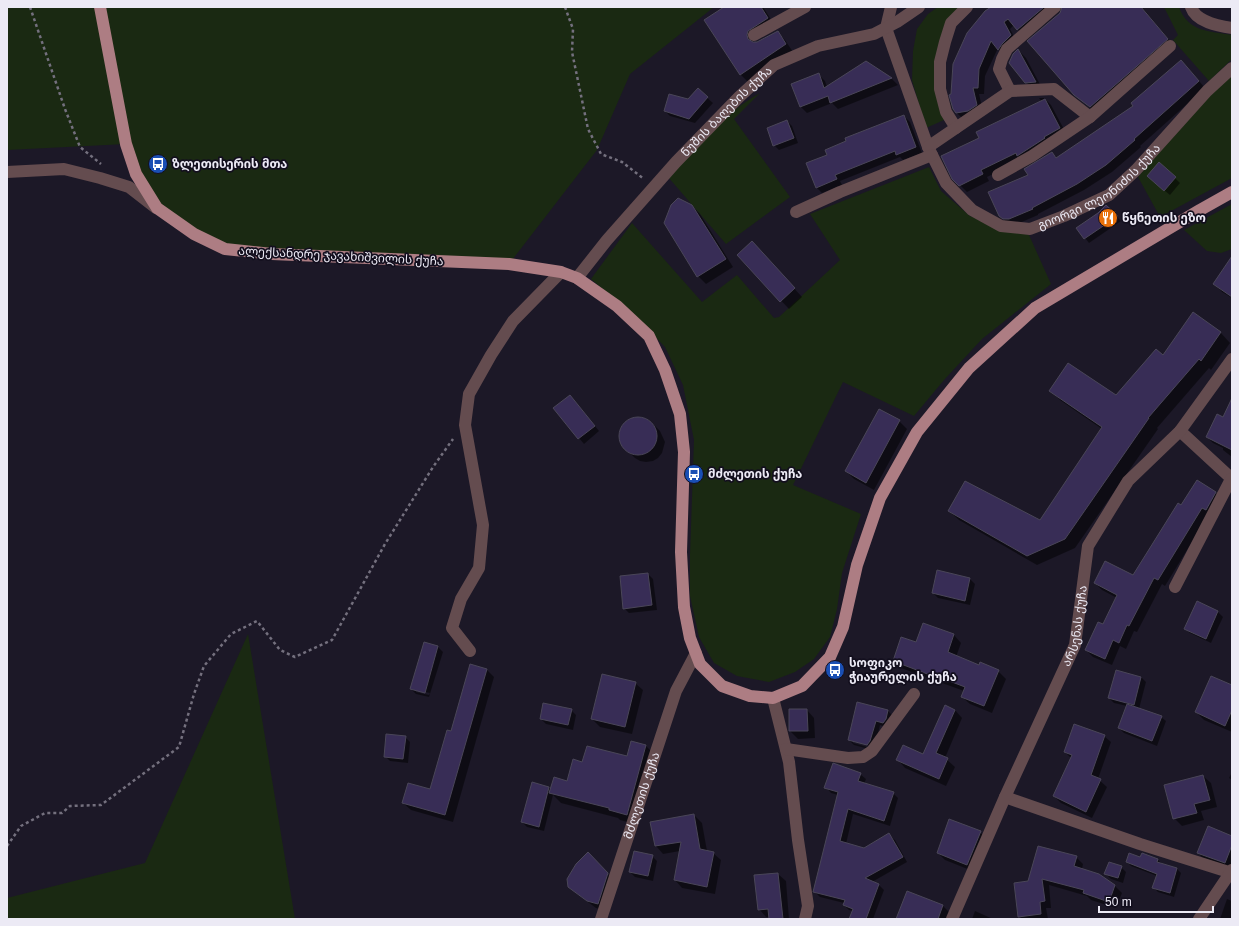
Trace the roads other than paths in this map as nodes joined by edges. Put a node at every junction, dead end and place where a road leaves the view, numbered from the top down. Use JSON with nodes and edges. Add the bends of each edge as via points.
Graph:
{"nodes":[{"id":1,"x":100,"y":7,"type":"edge"},
{"id":2,"x":805,"y":7,"type":"edge"},
{"id":3,"x":891,"y":7,"type":"edge"},
{"id":4,"x":919,"y":7,"type":"edge"},
{"id":5,"x":967,"y":7,"type":"edge"},
{"id":6,"x":1055,"y":7,"type":"edge"},
{"id":7,"x":1191,"y":7,"type":"edge"},
{"id":8,"x":886,"y":28,"type":"junction"},
{"id":9,"x":1232,"y":28,"type":"edge"},
{"id":10,"x":754,"y":35,"type":"dead end"},
{"id":11,"x":1170,"y":46,"type":"dead end"},
{"id":12,"x":1232,"y":68,"type":"edge"},
{"id":13,"x":1010,"y":91,"type":"junction"},
{"id":14,"x":1090,"y":117,"type":"junction"},
{"id":15,"x":956,"y":128,"type":"junction"},
{"id":16,"x":930,"y":151,"type":"junction"},
{"id":17,"x":7,"y":172,"type":"edge"},
{"id":18,"x":998,"y":175,"type":"dead end"},
{"id":19,"x":1232,"y":192,"type":"edge"},
{"id":20,"x":157,"y":208,"type":"junction"},
{"id":21,"x":796,"y":212,"type":"dead end"},
{"id":22,"x":561,"y":272,"type":"junction"},
{"id":23,"x":577,"y":278,"type":"junction"},
{"id":24,"x":1232,"y":359,"type":"edge"},
{"id":25,"x":1180,"y":432,"type":"junction"},
{"id":26,"x":1232,"y":479,"type":"edge"},
{"id":27,"x":1175,"y":587,"type":"dead end"},
{"id":28,"x":470,"y":651,"type":"dead end"},
{"id":29,"x":696,"y":653,"type":"junction"},
{"id":30,"x":914,"y":694,"type":"dead end"},
{"id":31,"x":773,"y":698,"type":"junction"},
{"id":32,"x":786,"y":749,"type":"junction"},
{"id":33,"x":1005,"y":797,"type":"junction"},
{"id":34,"x":1232,"y":872,"type":"edge"},
{"id":35,"x":601,"y":919,"type":"edge"},
{"id":36,"x":805,"y":919,"type":"edge"},
{"id":37,"x":952,"y":919,"type":"edge"},
{"id":38,"x":1199,"y":919,"type":"edge"}],
"edges":[{"from":1,"to":20,"type":"main road","name":"ალექსანდრე ჯავახიშვილის ქუჩა","via":[[126,144],[136,174]]},
{"from":2,"to":10,"type":"street"},
{"from":3,"to":8,"type":"street"},
{"from":4,"to":8,"type":"street","name":"ნუშის ბაღების ქუჩა"},
{"from":5,"to":15,"type":"street","via":[[951,23],[940,62],[940,89],[946,112]]},
{"from":6,"to":13,"type":"street","via":[[1007,49],[999,69]]},
{"from":7,"to":9,"type":"street","via":[[1202,19]]},
{"from":8,"to":16,"type":"street","name":"გიორგი ლეონიძის ქუჩა"},
{"from":8,"to":23,"type":"street","name":"ნუშის ბაღების ქუჩა","via":[[874,34],[818,46],[774,65],[706,129],[607,240]]},
{"from":11,"to":14,"type":"street"},
{"from":12,"to":16,"type":"street","name":"გიორგი ლეონიძის ქუჩა","via":[[1207,91],[1136,170],[1109,195],[1030,229],[1001,226],[972,210],[946,183]]},
{"from":13,"to":14,"type":"street","via":[[1054,89]]},
{"from":13,"to":15,"type":"street"},
{"from":14,"to":18,"type":"street","via":[[1032,156]]},
{"from":15,"to":16,"type":"street"},
{"from":16,"to":21,"type":"street"},
{"from":17,"to":20,"type":"street","via":[[64,169],[129,187]]},
{"from":19,"to":31,"type":"main road","via":[[1035,308],[969,368],[917,432],[880,498],[857,565],[843,626],[830,657],[802,686]]},
{"from":20,"to":22,"type":"main road","name":"ალექსანდრე ჯავახიშვილის ქუჩა","via":[[194,234],[225,249],[272,254],[509,264]]},
{"from":22,"to":23,"type":"main road","name":"ალექსანდრე ჯავახიშვილის ქუჩა"},
{"from":22,"to":28,"type":"street","via":[[513,321],[469,394],[465,425],[483,525],[479,568],[461,599],[452,628]]},
{"from":23,"to":29,"type":"main road","name":"ალექსანდრე ჯავახიშვილის ქუჩა","via":[[618,306],[649,336],[665,370],[680,414],[684,452],[681,552],[684,607],[690,638]]},
{"from":24,"to":25,"type":"street","name":"არსენას ქუჩა"},
{"from":25,"to":26,"type":"street"},
{"from":25,"to":33,"type":"street","name":"არსენას ქუჩა","via":[[1128,481],[1088,546],[1076,645]]},
{"from":26,"to":27,"type":"street"},
{"from":29,"to":31,"type":"main road","name":"ალექსანდრე ჯავახიშვილის ქუჩა","via":[[700,664],[722,686],[750,696]]},
{"from":29,"to":35,"type":"street","name":"მძლეთის ქუჩა","via":[[676,691]]},
{"from":30,"to":32,"type":"street","via":[[872,751],[863,757],[848,758]]},
{"from":31,"to":32,"type":"street"},
{"from":32,"to":36,"type":"street","via":[[808,906]]},
{"from":33,"to":34,"type":"street","via":[[1140,844]]},
{"from":33,"to":37,"type":"street","name":"არსენას ქუჩა"},
{"from":34,"to":38,"type":"street"}]}
